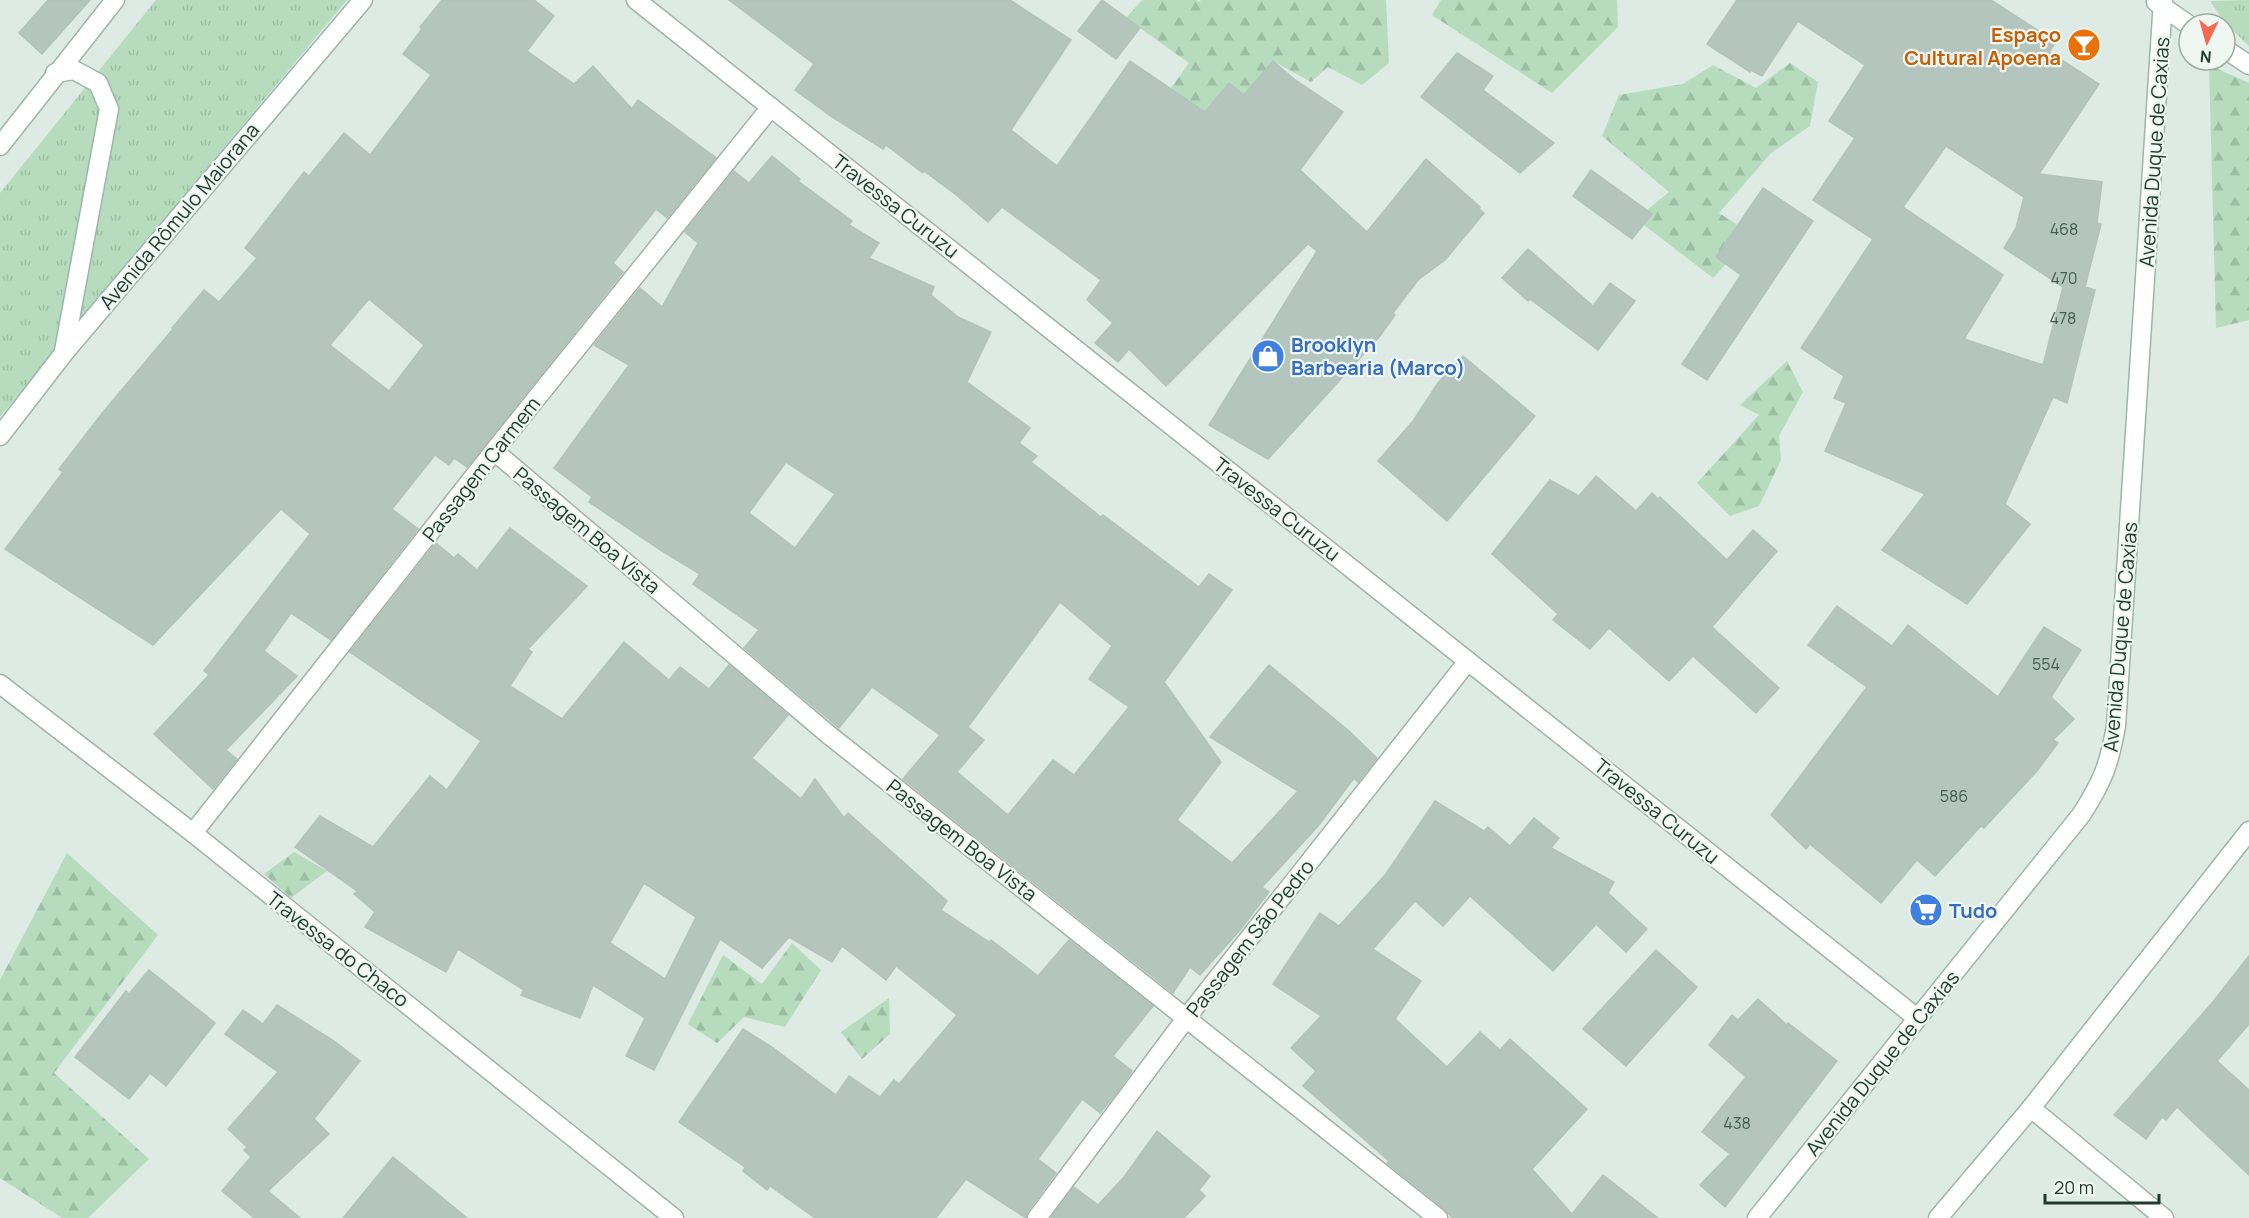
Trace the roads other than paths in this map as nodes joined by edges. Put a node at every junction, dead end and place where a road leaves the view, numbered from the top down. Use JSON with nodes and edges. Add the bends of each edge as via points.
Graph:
{"nodes":[{"id":1,"x":115,"y":0,"type":"edge"},
{"id":2,"x":363,"y":0,"type":"edge"},
{"id":3,"x":636,"y":0,"type":"edge"},
{"id":4,"x":2160,"y":2,"type":"edge"},
{"id":5,"x":2177,"y":15,"type":"edge"},
{"id":6,"x":55,"y":74,"type":"junction"},
{"id":7,"x":771,"y":107,"type":"junction"},
{"id":8,"x":0,"y":146,"type":"edge"},
{"id":9,"x":64,"y":353,"type":"junction"},
{"id":10,"x":0,"y":436,"type":"edge"},
{"id":11,"x":494,"y":451,"type":"junction"},
{"id":12,"x":1468,"y":661,"type":"junction"},
{"id":13,"x":0,"y":684,"type":"edge"},
{"id":14,"x":2249,"y":831,"type":"edge"},
{"id":15,"x":193,"y":833,"type":"junction"},
{"id":16,"x":1187,"y":1017,"type":"junction"},
{"id":17,"x":1917,"y":1018,"type":"junction"},
{"id":18,"x":2031,"y":1108,"type":"junction"},
{"id":19,"x":1768,"y":1210,"type":"edge"},
{"id":20,"x":674,"y":1218,"type":"edge"},
{"id":21,"x":1037,"y":1218,"type":"edge"},
{"id":22,"x":1438,"y":1218,"type":"edge"},
{"id":23,"x":1757,"y":1218,"type":"edge"},
{"id":24,"x":1938,"y":1218,"type":"edge"},
{"id":25,"x":2164,"y":1218,"type":"edge"}],
"edges":[{"from":1,"to":6,"type":"street"},
{"from":2,"to":9,"type":"street","name":"Avenida Rômulo Maiorana"},
{"from":3,"to":7,"type":"street","name":"Travessa Curuzu"},
{"from":4,"to":5,"type":"street"},
{"from":4,"to":17,"type":"street","name":"Avenida Duque de Caxias","via":[[2116,726],[2110,762],[2081,815]]},
{"from":6,"to":8,"type":"street"},
{"from":6,"to":9,"type":"street","via":[[74,70],[98,83],[109,109]]},
{"from":7,"to":11,"type":"street","name":"Passagem Carmem"},
{"from":7,"to":12,"type":"street","name":"Travessa Curuzu"},
{"from":9,"to":10,"type":"street","name":"Avenida Rômulo Maiorana"},
{"from":11,"to":15,"type":"street","name":"Passagem Carmem"},
{"from":11,"to":16,"type":"street","name":"Passagem Boa Vista","via":[[829,735]]},
{"from":12,"to":16,"type":"street","name":"Passagem São Pedro"},
{"from":12,"to":17,"type":"street","name":"Travessa Curuzu"},
{"from":13,"to":15,"type":"street","name":"Travessa do Chaco"},
{"from":14,"to":18,"type":"street"},
{"from":15,"to":20,"type":"street","name":"Travessa do Chaco"},
{"from":16,"to":21,"type":"street","name":"Passagem São Pedro"},
{"from":16,"to":22,"type":"street","name":"Passagem Boa Vista"},
{"from":17,"to":19,"type":"street","name":"Avenida Duque de Caxias"},
{"from":18,"to":24,"type":"street"},
{"from":18,"to":25,"type":"street"},
{"from":19,"to":23,"type":"street","name":"Avenida Duque de Caxias"}]}
